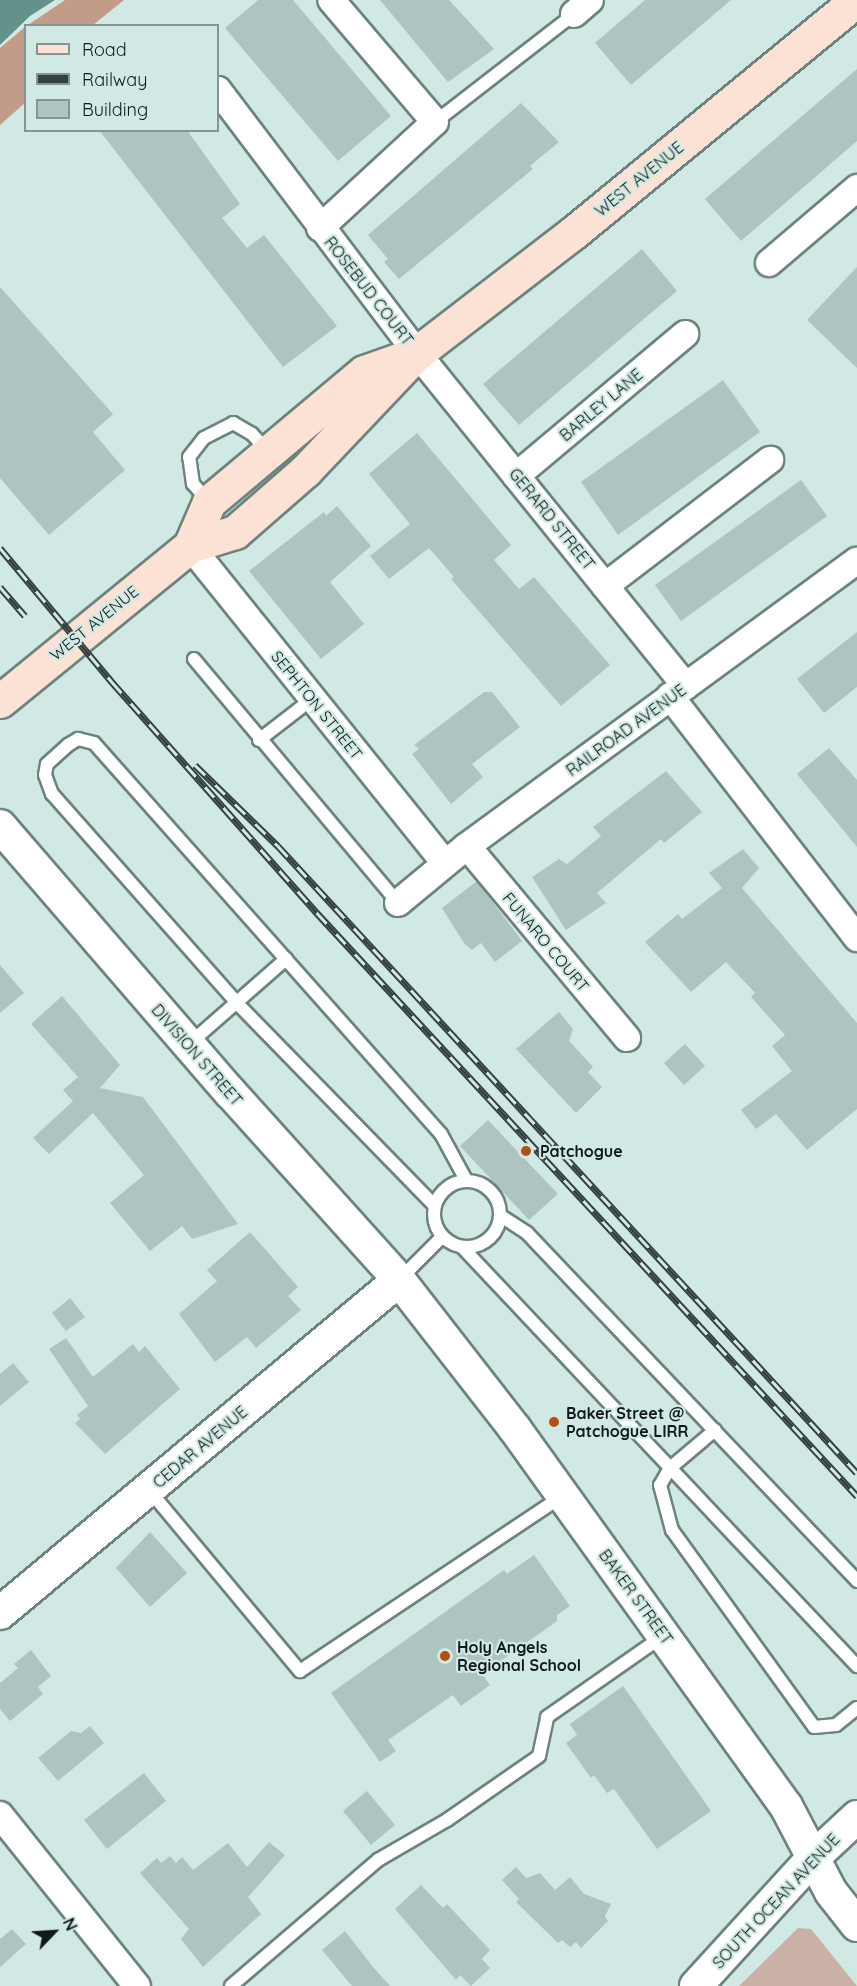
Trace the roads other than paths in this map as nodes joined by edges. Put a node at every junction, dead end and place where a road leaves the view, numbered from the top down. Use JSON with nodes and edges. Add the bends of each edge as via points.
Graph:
{"nodes":[{"id":1,"x":331,"y":0,"type":"edge"},
{"id":2,"x":582,"y":7,"type":"edge"},
{"id":3,"x":854,"y":7,"type":"edge"},
{"id":4,"x":219,"y":91,"type":"edge"},
{"id":5,"x":435,"y":122,"type":"junction"},
{"id":6,"x":857,"y":188,"type":"edge"},
{"id":7,"x":320,"y":228,"type":"junction"},
{"id":8,"x":769,"y":263,"type":"dead end"},
{"id":9,"x":685,"y":334,"type":"dead end"},
{"id":10,"x":417,"y":353,"type":"junction"},
{"id":11,"x":268,"y":453,"type":"junction"},
{"id":12,"x":770,"y":460,"type":"dead end"},
{"id":13,"x":516,"y":476,"type":"junction"},
{"id":14,"x":209,"y":502,"type":"junction"},
{"id":15,"x":190,"y":546,"type":"junction"},
{"id":16,"x":857,"y":561,"type":"edge"},
{"id":17,"x":605,"y":585,"type":"junction"},
{"id":18,"x":194,"y":659,"type":"dead end"},
{"id":19,"x":678,"y":691,"type":"junction"},
{"id":20,"x":312,"y":699,"type":"junction"},
{"id":21,"x":0,"y":701,"type":"edge"},
{"id":22,"x":259,"y":740,"type":"junction"},
{"id":23,"x":0,"y":826,"type":"edge"},
{"id":24,"x":467,"y":846,"type":"junction"},
{"id":25,"x":445,"y":863,"type":"junction"},
{"id":26,"x":398,"y":903,"type":"joint"},
{"id":27,"x":857,"y":938,"type":"edge"},
{"id":28,"x":285,"y":959,"type":"junction"},
{"id":29,"x":238,"y":1004,"type":"junction"},
{"id":30,"x":627,"y":1038,"type":"dead end"},
{"id":31,"x":188,"y":1045,"type":"junction"},
{"id":32,"x":466,"y":1180,"type":"junction"},
{"id":33,"x":434,"y":1205,"type":"junction"},
{"id":34,"x":501,"y":1216,"type":"junction"},
{"id":35,"x":442,"y":1237,"type":"junction"},
{"id":36,"x":462,"y":1247,"type":"junction"},
{"id":37,"x":399,"y":1280,"type":"junction"},
{"id":38,"x":715,"y":1430,"type":"junction"},
{"id":39,"x":670,"y":1468,"type":"junction"},
{"id":40,"x":149,"y":1490,"type":"junction"},
{"id":41,"x":563,"y":1495,"type":"junction"},
{"id":42,"x":857,"y":1581,"type":"edge"},
{"id":43,"x":0,"y":1613,"type":"edge"},
{"id":44,"x":664,"y":1635,"type":"junction"},
{"id":45,"x":857,"y":1666,"type":"edge"},
{"id":46,"x":857,"y":1708,"type":"edge"},
{"id":47,"x":0,"y":1815,"type":"edge"},
{"id":48,"x":857,"y":1817,"type":"edge"},
{"id":49,"x":813,"y":1858,"type":"junction"},
{"id":50,"x":857,"y":1924,"type":"edge"},
{"id":51,"x":137,"y":1986,"type":"edge"},
{"id":52,"x":231,"y":1986,"type":"edge"},
{"id":53,"x":696,"y":1986,"type":"edge"}],
"edges":[{"from":1,"to":5,"type":"street"},
{"from":2,"to":5,"type":"lane"},
{"from":3,"to":10,"type":"main road","name":"WEST AVENUE"},
{"from":4,"to":7,"type":"street","name":"ROSEBUD COURT"},
{"from":5,"to":7,"type":"street","name":"ROSEBUD COURT"},
{"from":6,"to":8,"type":"street"},
{"from":7,"to":10,"type":"street","name":"ROSEBUD COURT"},
{"from":9,"to":13,"type":"street","name":"BARLEY LANE"},
{"from":10,"to":11,"type":"main road","name":"WEST AVENUE","via":[[364,372]]},
{"from":10,"to":13,"type":"street","name":"GERARD STREET"},
{"from":10,"to":15,"type":"main road","name":"WEST AVENUE","via":[[306,470],[235,532]]},
{"from":11,"to":14,"type":"main road","name":"WEST AVENUE"},
{"from":11,"to":14,"type":"lane","via":[[252,434],[233,423],[204,438],[189,457],[193,484]]},
{"from":12,"to":17,"type":"street"},
{"from":13,"to":17,"type":"street","name":"GERARD STREET"},
{"from":14,"to":15,"type":"main road","name":"WEST AVENUE"},
{"from":15,"to":20,"type":"street","name":"SEPHTON STREET"},
{"from":15,"to":21,"type":"main road","name":"WEST AVENUE"},
{"from":16,"to":19,"type":"street","name":"RAILROAD AVENUE"},
{"from":17,"to":19,"type":"street","name":"GERARD STREET"},
{"from":18,"to":22,"type":"lane"},
{"from":19,"to":24,"type":"street","name":"RAILROAD AVENUE"},
{"from":19,"to":27,"type":"street","name":"GERARD STREET"},
{"from":20,"to":22,"type":"lane"},
{"from":20,"to":25,"type":"street","name":"SEPHTON STREET"},
{"from":22,"to":26,"type":"lane"},
{"from":23,"to":31,"type":"street","name":"DIVISION STREET"},
{"from":24,"to":25,"type":"street","name":"RAILROAD AVENUE"},
{"from":24,"to":30,"type":"street","name":"FUNARO COURT"},
{"from":25,"to":26,"type":"street","name":"RAILROAD AVENUE"},
{"from":28,"to":29,"type":"lane"},
{"from":28,"to":29,"type":"lane","via":[[94,743],[78,739],[47,764],[45,776],[52,794]]},
{"from":28,"to":32,"type":"lane","via":[[441,1134]]},
{"from":29,"to":31,"type":"lane"},
{"from":29,"to":33,"type":"lane"},
{"from":31,"to":37,"type":"street","name":"DIVISION STREET"},
{"from":32,"to":33,"type":"lane","via":[[446,1187]]},
{"from":32,"to":34,"type":"lane","via":[[487,1187],[495,1195]]},
{"from":33,"to":35,"type":"lane","via":[[436,1227]]},
{"from":34,"to":36,"type":"lane","via":[[492,1236],[483,1243]]},
{"from":34,"to":38,"type":"lane","via":[[527,1233]]},
{"from":35,"to":36,"type":"lane"},
{"from":35,"to":37,"type":"lane"},
{"from":36,"to":39,"type":"lane"},
{"from":37,"to":40,"type":"street","name":"CEDAR AVENUE"},
{"from":37,"to":41,"type":"street","name":"BAKER STREET"},
{"from":38,"to":39,"type":"lane"},
{"from":38,"to":42,"type":"lane"},
{"from":39,"to":45,"type":"lane"},
{"from":39,"to":46,"type":"lane","via":[[660,1485],[672,1530],[796,1706],[814,1727],[836,1725]]},
{"from":40,"to":41,"type":"lane","via":[[300,1671]]},
{"from":40,"to":43,"type":"street","name":"CEDAR AVENUE"},
{"from":41,"to":44,"type":"street","name":"BAKER STREET"},
{"from":44,"to":49,"type":"street","name":"BAKER STREET","via":[[786,1806]]},
{"from":44,"to":52,"type":"lane","via":[[548,1717],[539,1756],[447,1821],[378,1860]]},
{"from":47,"to":51,"type":"street"},
{"from":48,"to":49,"type":"street","name":"SOUTH OCEAN AVENUE"},
{"from":49,"to":50,"type":"street","name":"BAKER STREET","via":[[833,1895]]},
{"from":49,"to":53,"type":"street","name":"SOUTH OCEAN AVENUE"}]}
